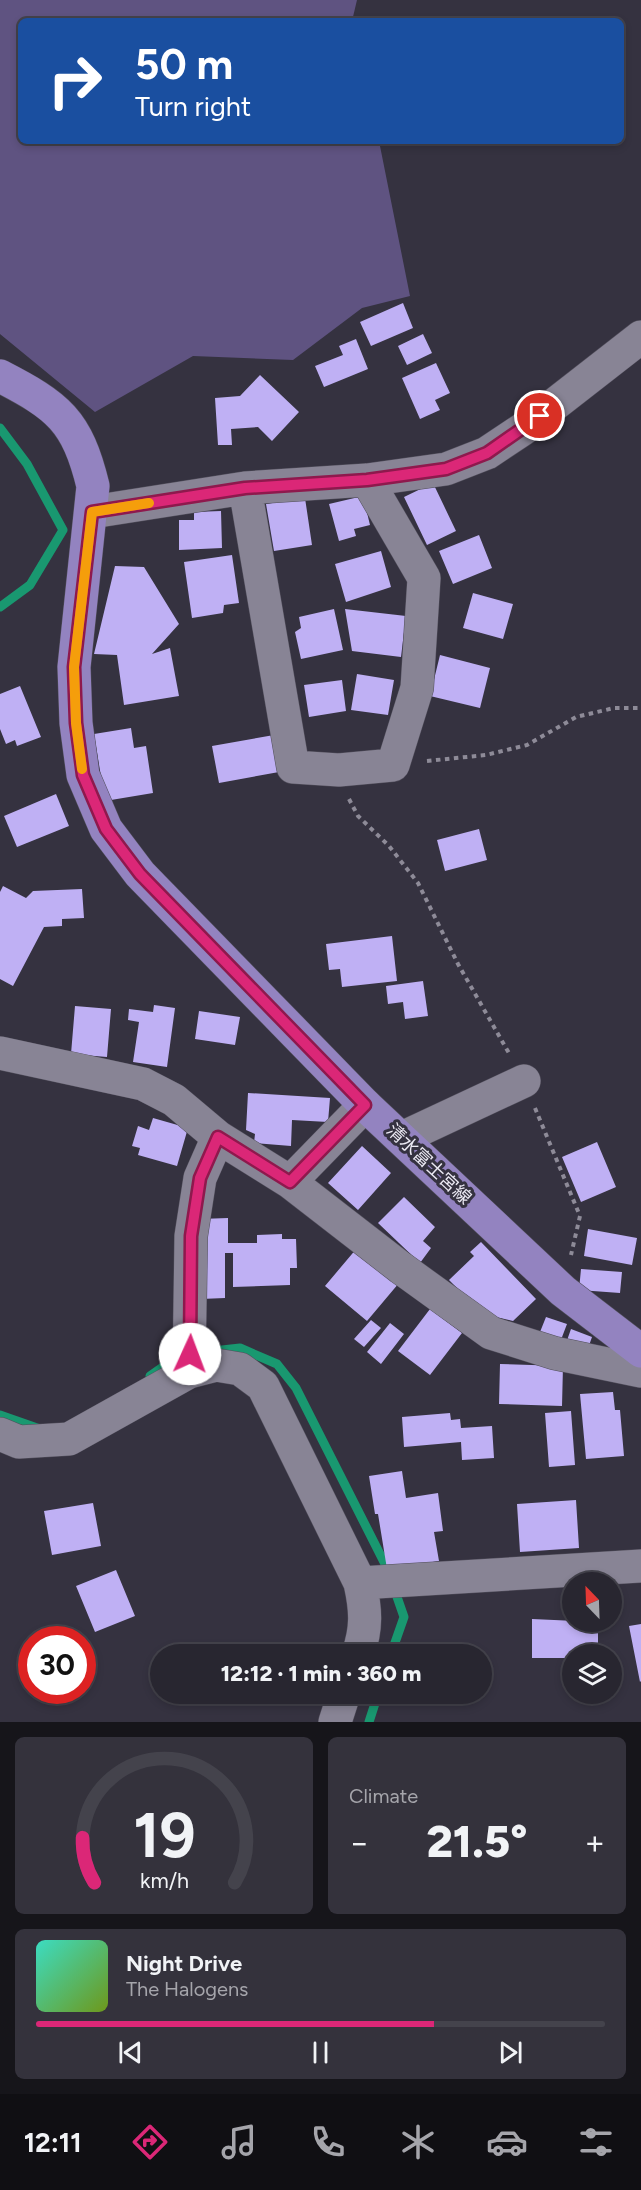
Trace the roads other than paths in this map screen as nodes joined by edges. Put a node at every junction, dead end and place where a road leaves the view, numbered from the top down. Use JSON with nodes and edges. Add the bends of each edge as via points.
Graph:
{"nodes":[{"id":1,"x":641,"y":337,"type":"edge"},
{"id":2,"x":0,"y":375,"type":"edge"},
{"id":3,"x":367,"y":480,"type":"junction"},
{"id":4,"x":245,"y":488,"type":"junction"},
{"id":5,"x":92,"y":512,"type":"junction"},
{"id":6,"x":0,"y":1053,"type":"edge"},
{"id":7,"x":525,"y":1081,"type":"road end"},
{"id":8,"x":365,"y":1105,"type":"junction"},
{"id":9,"x":218,"y":1137,"type":"junction"},
{"id":10,"x":402,"y":1138,"type":"junction"},
{"id":11,"x":290,"y":1182,"type":"junction"},
{"id":12,"x":641,"y":1351,"type":"edge"},
{"id":13,"x":189,"y":1371,"type":"junction"},
{"id":14,"x":641,"y":1371,"type":"edge"},
{"id":15,"x":0,"y":1434,"type":"edge"},
{"id":16,"x":641,"y":1566,"type":"edge"},
{"id":17,"x":360,"y":1583,"type":"junction"},
{"id":18,"x":361,"y":1644,"type":"edge"},
{"id":19,"x":341,"y":1704,"type":"edge"},
{"id":20,"x":335,"y":1722,"type":"edge"}],
"edges":[{"from":1,"to":3,"type":"street","via":[[487,453],[446,469]]},
{"from":2,"to":5,"type":"main road","name":"清水富士宮線","via":[[59,412],[78,437],[93,486]]},
{"from":3,"to":4,"type":"street"},
{"from":3,"to":4,"type":"street","via":[[424,578],[417,688],[393,765],[339,770],[293,767]]},
{"from":4,"to":5,"type":"street"},
{"from":5,"to":8,"type":"main road","name":"清水富士宮線","via":[[74,667],[76,723],[83,775],[106,829],[140,874]]},
{"from":6,"to":9,"type":"street","via":[[143,1084],[174,1100]]},
{"from":7,"to":10,"type":"street"},
{"from":8,"to":10,"type":"main road","name":"清水富士宮線"},
{"from":8,"to":11,"type":"street"},
{"from":9,"to":11,"type":"street"},
{"from":9,"to":13,"type":"street","via":[[200,1178],[191,1236]]},
{"from":10,"to":12,"type":"main road","name":"清水富士宮線","via":[[563,1291]]},
{"from":11,"to":14,"type":"street","via":[[491,1333],[554,1353]]},
{"from":13,"to":15,"type":"street","via":[[69,1439],[19,1442]]},
{"from":13,"to":17,"type":"street","via":[[216,1365],[240,1369],[263,1386]]},
{"from":16,"to":17,"type":"street"},
{"from":17,"to":18,"type":"street","via":[[366,1608]]},
{"from":19,"to":20,"type":"street"}]}
